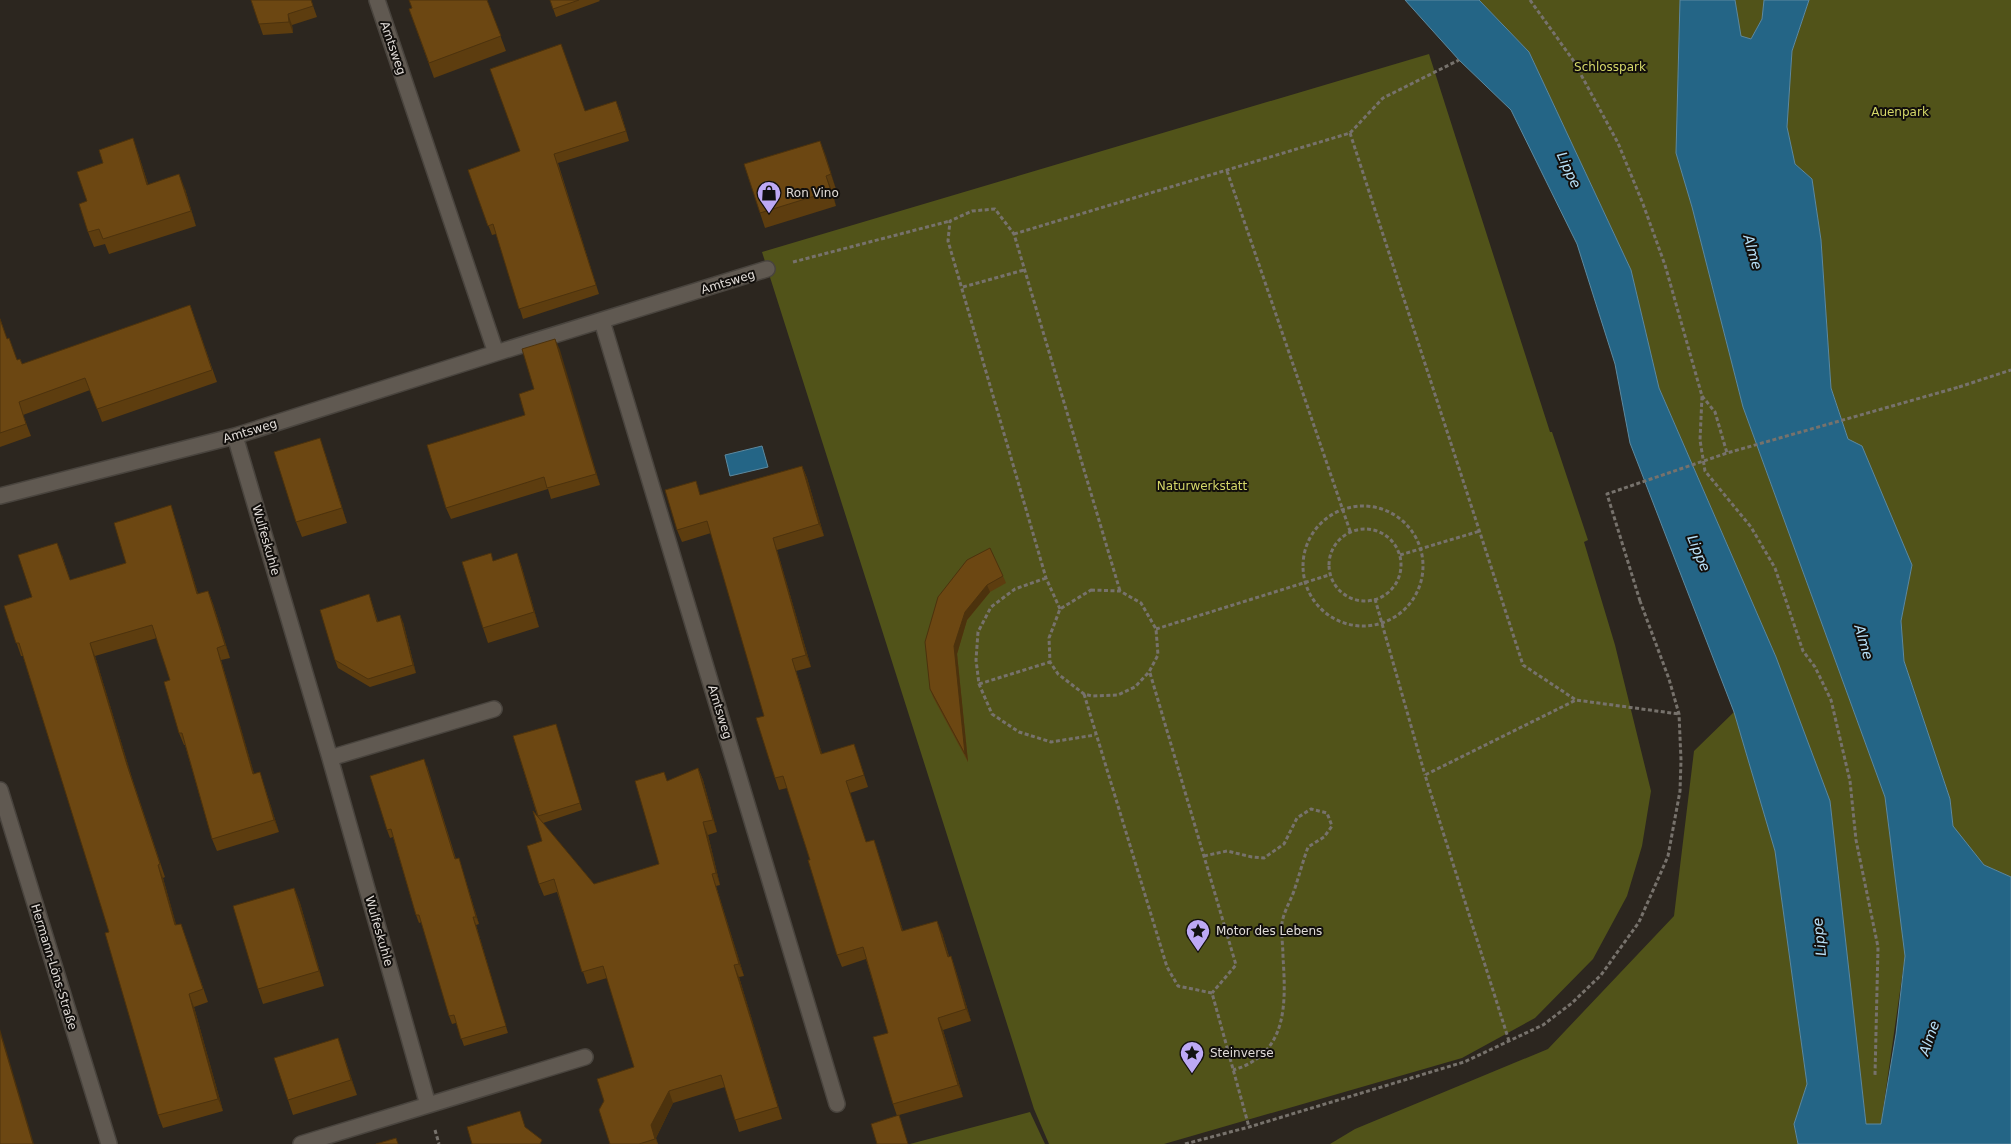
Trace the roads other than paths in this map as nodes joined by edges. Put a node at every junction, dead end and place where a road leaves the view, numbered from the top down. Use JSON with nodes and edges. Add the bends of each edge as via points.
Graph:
{"nodes":[{"id":1,"x":377,"y":0,"type":"edge"},
{"id":2,"x":767,"y":269,"type":"road end"},
{"id":3,"x":602,"y":321,"type":"junction"},
{"id":4,"x":496,"y":353,"type":"junction"},
{"id":5,"x":235,"y":436,"type":"junction"},
{"id":6,"x":0,"y":496,"type":"edge"},
{"id":7,"x":494,"y":708,"type":"dead end"},
{"id":8,"x":330,"y":758,"type":"junction"},
{"id":9,"x":0,"y":790,"type":"edge"},
{"id":10,"x":585,"y":1058,"type":"dead end"},
{"id":11,"x":837,"y":1104,"type":"dead end"},
{"id":12,"x":428,"y":1105,"type":"junction"},
{"id":13,"x":109,"y":1144,"type":"edge"},
{"id":14,"x":301,"y":1144,"type":"edge"}],
"edges":[{"from":1,"to":4,"type":"street","name":"Amtsweg"},
{"from":2,"to":3,"type":"street","name":"Amtsweg"},
{"from":3,"to":4,"type":"street","name":"Amtsweg"},
{"from":3,"to":11,"type":"street","name":"Amtsweg"},
{"from":4,"to":5,"type":"street","name":"Amtsweg"},
{"from":5,"to":6,"type":"street","name":"Amtsweg"},
{"from":5,"to":8,"type":"street","name":"Wulfeskuhle"},
{"from":7,"to":8,"type":"street"},
{"from":8,"to":12,"type":"street","name":"Wulfeskuhle"},
{"from":9,"to":13,"type":"street","name":"Hermann-Löns-Straße"},
{"from":10,"to":12,"type":"street"},
{"from":12,"to":14,"type":"street"}]}
